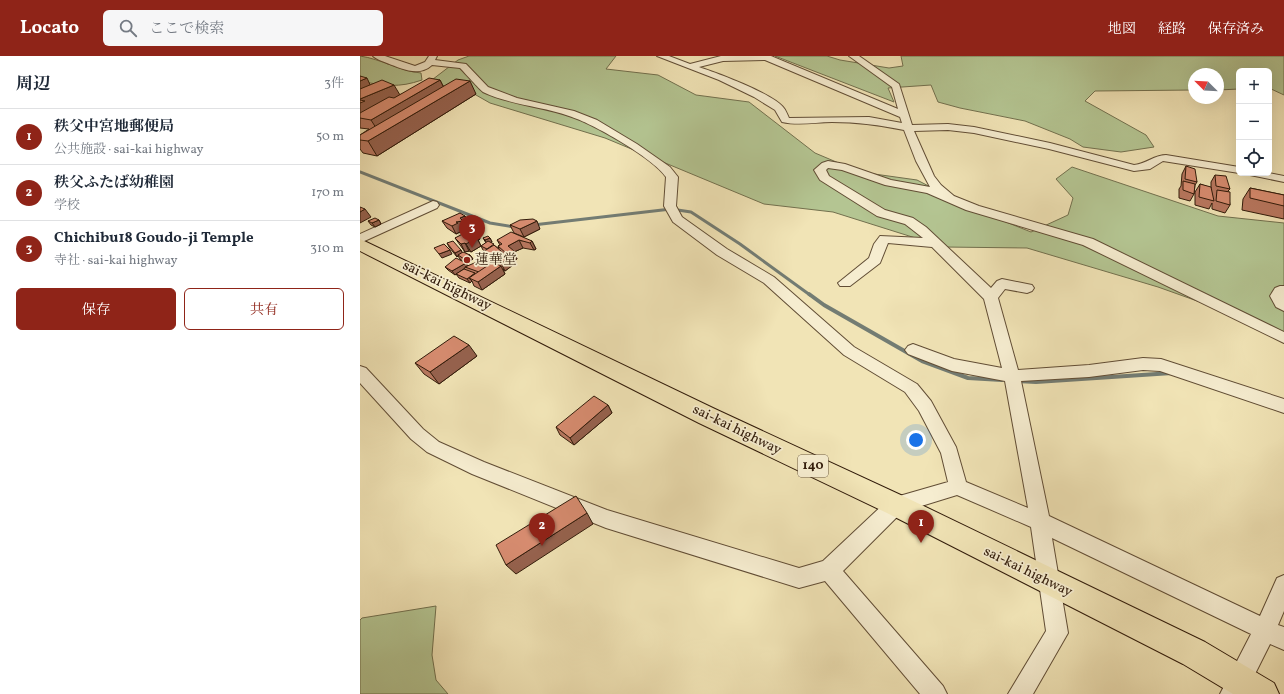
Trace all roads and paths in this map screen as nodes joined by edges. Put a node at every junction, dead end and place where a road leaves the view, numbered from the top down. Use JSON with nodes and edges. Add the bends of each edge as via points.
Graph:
{"nodes":[{"id":1,"x":377,"y":56,"type":"edge"},
{"id":2,"x":661,"y":56,"type":"edge"},
{"id":3,"x":764,"y":56,"type":"edge"},
{"id":4,"x":853,"y":56,"type":"edge"},
{"id":5,"x":432,"y":59,"type":"edge"},
{"id":6,"x":691,"y":66,"type":"junction"},
{"id":7,"x":903,"y":115,"type":"junction"},
{"id":8,"x":910,"y":128,"type":"junction"},
{"id":9,"x":1236,"y":170,"type":"edge"},
{"id":10,"x":1269,"y":176,"type":"edge"},
{"id":11,"x":1284,"y":179,"type":"edge"},
{"id":12,"x":946,"y":196,"type":"junction"},
{"id":13,"x":433,"y":205,"type":"dead end"},
{"id":14,"x":360,"y":239,"type":"edge"},
{"id":15,"x":936,"y":243,"type":"junction"},
{"id":16,"x":360,"y":244,"type":"edge"},
{"id":17,"x":845,"y":283,"type":"dead end"},
{"id":18,"x":1027,"y":288,"type":"dead end"},
{"id":19,"x":1284,"y":291,"type":"edge"},
{"id":20,"x":991,"y":297,"type":"junction"},
{"id":21,"x":1284,"y":306,"type":"edge"},
{"id":22,"x":1284,"y":338,"type":"edge"},
{"id":23,"x":913,"y":350,"type":"dead end"},
{"id":24,"x":360,"y":372,"type":"edge"},
{"id":25,"x":1012,"y":376,"type":"junction"},
{"id":26,"x":1284,"y":406,"type":"edge"},
{"id":27,"x":958,"y":487,"type":"junction"},
{"id":28,"x":896,"y":505,"type":"junction"},
{"id":29,"x":1040,"y":522,"type":"junction"},
{"id":30,"x":829,"y":570,"type":"junction"},
{"id":31,"x":1048,"y":582,"type":"junction"},
{"id":32,"x":1284,"y":585,"type":"edge"},
{"id":33,"x":1275,"y":635,"type":"edge"},
{"id":34,"x":1236,"y":686,"type":"edge"},
{"id":35,"x":935,"y":694,"type":"edge"},
{"id":36,"x":1020,"y":694,"type":"edge"},
{"id":37,"x":1263,"y":694,"type":"edge"}],
"edges":[{"from":1,"to":5,"type":"street","via":[[410,69],[425,66]]},
{"from":2,"to":6,"type":"street"},
{"from":3,"to":6,"type":"street","via":[[723,58]]},
{"from":3,"to":7,"type":"street"},
{"from":4,"to":7,"type":"street","via":[[896,86]]},
{"from":5,"to":27,"type":"street","via":[[463,66],[485,89],[514,100],[571,113],[593,122],[666,169],[672,177],[670,206],[677,219],[722,252],[769,280],[849,351],[911,388],[925,406],[950,452]]},
{"from":6,"to":8,"type":"street","via":[[722,78],[779,108],[786,120],[869,120]]},
{"from":7,"to":8,"type":"street"},
{"from":8,"to":9,"type":"street","via":[[948,127],[974,130],[1134,168],[1146,167],[1161,158],[1166,158]]},
{"from":8,"to":12,"type":"street","via":[[915,146],[933,182]]},
{"from":10,"to":11,"type":"street"},
{"from":12,"to":15,"type":"street","via":[[888,183],[842,166],[828,164],[820,170],[824,178],[881,213],[909,221]]},
{"from":12,"to":22,"type":"street","via":[[962,204],[1064,232],[1088,242]]},
{"from":13,"to":14,"type":"street"},
{"from":15,"to":17,"type":"street","via":[[885,239],[880,244],[874,260]]},
{"from":15,"to":20,"type":"street"},
{"from":16,"to":28,"type":"highway","name":"sai-kai highway","number":"140","via":[[707,416]]},
{"from":18,"to":20,"type":"street","via":[[1002,284]]},
{"from":19,"to":21,"type":"street","via":[[1280,291],[1277,296],[1280,304]]},
{"from":20,"to":25,"type":"street"},
{"from":23,"to":25,"type":"street","via":[[952,366]]},
{"from":24,"to":30,"type":"street","via":[[417,434],[433,447],[478,468],[606,519],[760,567],[799,578]]},
{"from":25,"to":26,"type":"street","via":[[1089,371],[1143,364],[1160,365]]},
{"from":25,"to":29,"type":"street"},
{"from":27,"to":28,"type":"street"},
{"from":27,"to":29,"type":"street"},
{"from":28,"to":30,"type":"street"},
{"from":28,"to":31,"type":"highway","name":"sai-kai highway","number":"140"},
{"from":29,"to":31,"type":"street"},
{"from":29,"to":33,"type":"street"},
{"from":30,"to":35,"type":"street"},
{"from":31,"to":34,"type":"highway","name":"sai-kai highway","number":"140","via":[[1194,653]]},
{"from":31,"to":36,"type":"street","via":[[1057,633]]},
{"from":32,"to":33,"type":"street"},
{"from":33,"to":34,"type":"street"},
{"from":34,"to":37,"type":"highway","name":"sai-kai highway","number":"140"}]}
